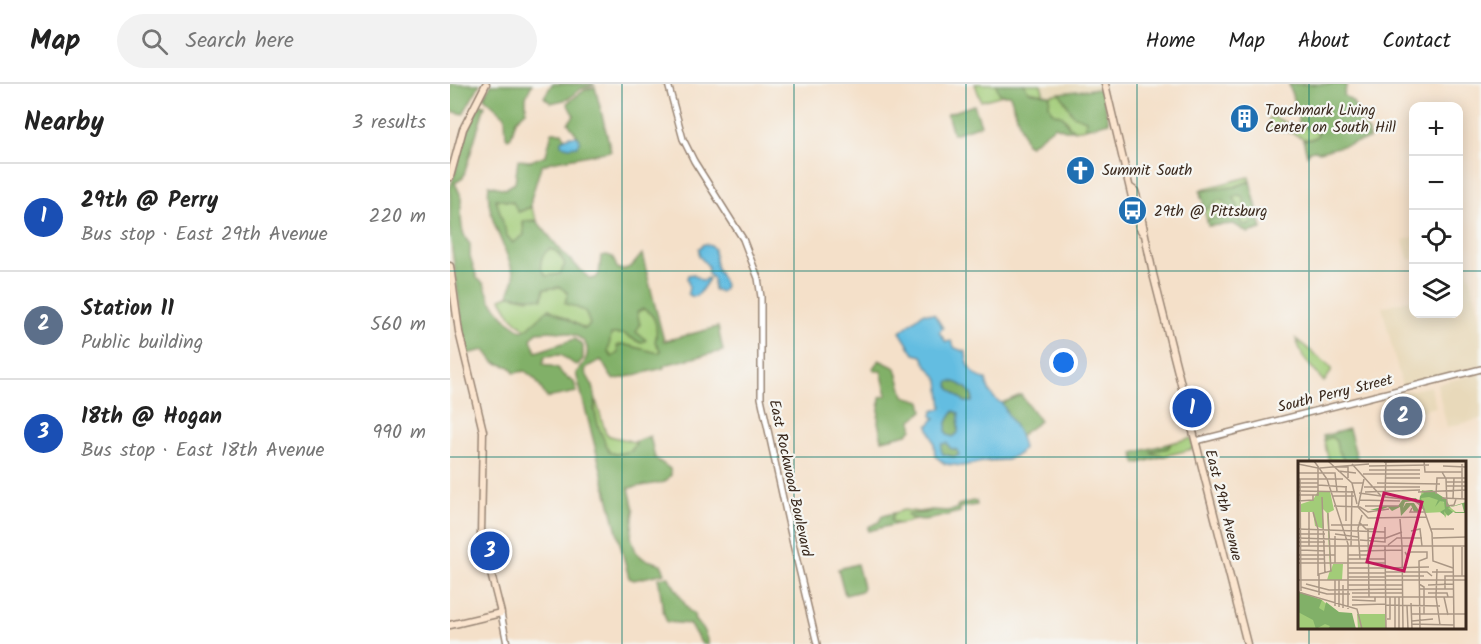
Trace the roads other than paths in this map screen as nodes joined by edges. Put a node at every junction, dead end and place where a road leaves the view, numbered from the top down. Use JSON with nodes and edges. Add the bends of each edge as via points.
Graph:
{"nodes":[{"id":1,"x":486,"y":84,"type":"edge"},
{"id":2,"x":668,"y":84,"type":"edge"},
{"id":3,"x":1105,"y":84,"type":"edge"},
{"id":4,"x":450,"y":177,"type":"edge"},
{"id":5,"x":450,"y":266,"type":"edge"},
{"id":6,"x":1481,"y":369,"type":"edge"},
{"id":7,"x":1196,"y":441,"type":"junction"},
{"id":8,"x":501,"y":613,"type":"junction"},
{"id":9,"x":450,"y":624,"type":"edge"},
{"id":10,"x":507,"y":644,"type":"edge"},
{"id":11,"x":817,"y":644,"type":"edge"},
{"id":12,"x":1247,"y":644,"type":"edge"}],
"edges":[{"from":1,"to":4,"type":"main road","via":[[468,117]]},
{"from":2,"to":11,"type":"street","name":"East Rockwood Boulevard","via":[[683,140],[743,239],[758,278],[762,406]]},
{"from":3,"to":7,"type":"main road","name":"East 29th Avenue"},
{"from":5,"to":8,"type":"main road","via":[[459,332],[483,431],[482,540]]},
{"from":6,"to":7,"type":"street","name":"South Perry Street"},
{"from":7,"to":12,"type":"main road","name":"East 29th Avenue"},
{"from":8,"to":9,"type":"main road"},
{"from":8,"to":10,"type":"street"}]}
